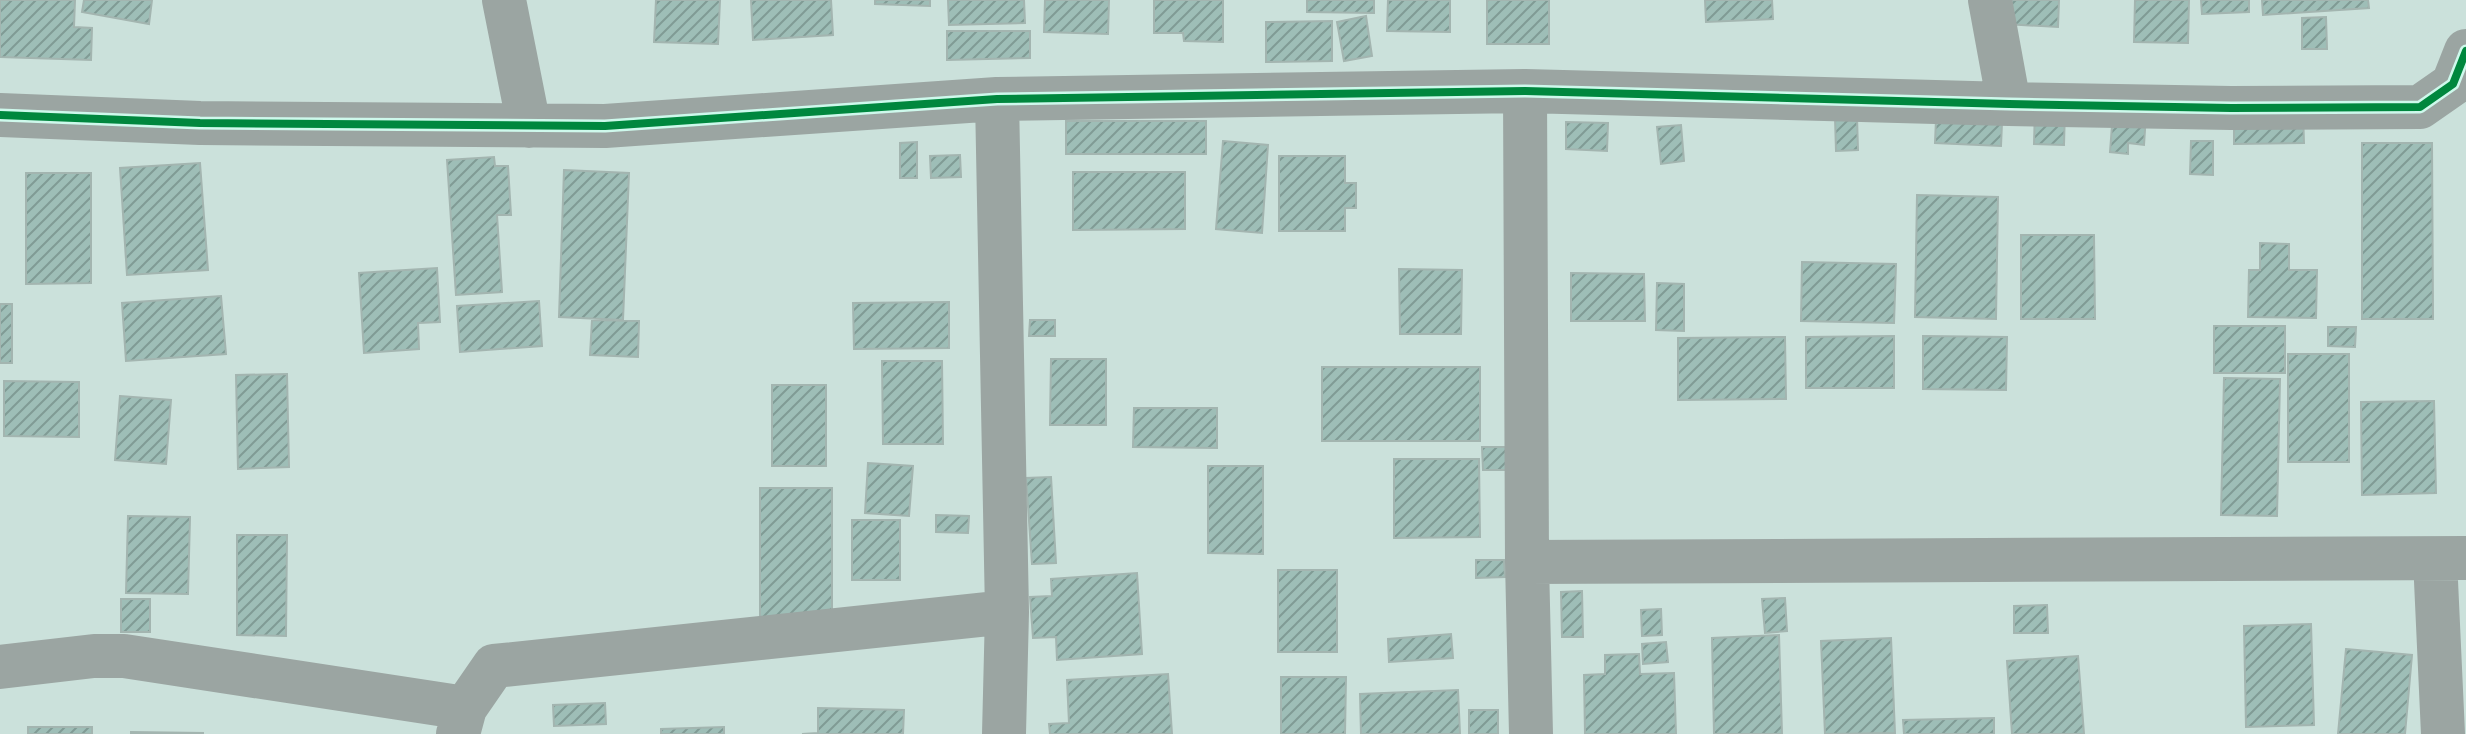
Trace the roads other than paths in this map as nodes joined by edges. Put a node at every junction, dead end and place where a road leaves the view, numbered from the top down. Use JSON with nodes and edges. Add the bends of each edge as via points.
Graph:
{"nodes":[{"id":1,"x":504,"y":0,"type":"edge"},
{"id":2,"x":1990,"y":0,"type":"edge"},
{"id":3,"x":2466,"y":51,"type":"edge"},
{"id":4,"x":1525,"y":91,"type":"junction"},
{"id":5,"x":997,"y":99,"type":"junction"},
{"id":6,"x":2466,"y":102,"type":"edge"},
{"id":7,"x":2009,"y":104,"type":"junction"},
{"id":8,"x":2420,"y":107,"type":"junction"},
{"id":9,"x":0,"y":115,"type":"edge"},
{"id":10,"x":529,"y":126,"type":"junction"},
{"id":11,"x":2450,"y":558,"type":"edge"},
{"id":12,"x":1527,"y":562,"type":"junction"},
{"id":13,"x":1007,"y":612,"type":"junction"},
{"id":14,"x":0,"y":667,"type":"edge"},
{"id":15,"x":462,"y":721,"type":"edge"},
{"id":16,"x":1004,"y":734,"type":"edge"},
{"id":17,"x":1531,"y":734,"type":"edge"},
{"id":18,"x":2443,"y":734,"type":"edge"}],
"edges":[{"from":1,"to":10,"type":"street"},
{"from":2,"to":7,"type":"street"},
{"from":3,"to":8,"type":"street","via":[[2453,84]]},
{"from":4,"to":5,"type":"street"},
{"from":4,"to":7,"type":"street"},
{"from":4,"to":12,"type":"street"},
{"from":5,"to":10,"type":"street","via":[[605,126]]},
{"from":5,"to":13,"type":"street"},
{"from":6,"to":8,"type":"street"},
{"from":7,"to":8,"type":"street"},
{"from":9,"to":10,"type":"street"},
{"from":11,"to":12,"type":"street"},
{"from":11,"to":18,"type":"street"},
{"from":12,"to":17,"type":"street"},
{"from":13,"to":15,"type":"street","via":[[494,666]]},
{"from":13,"to":16,"type":"street"},
{"from":14,"to":15,"type":"street","via":[[124,656]]}]}
